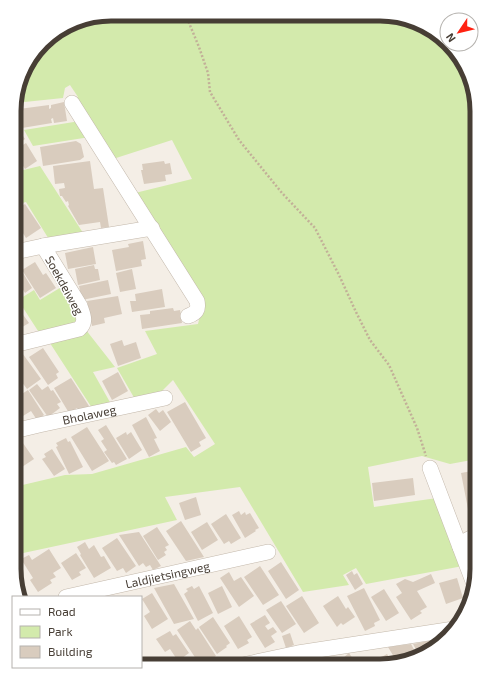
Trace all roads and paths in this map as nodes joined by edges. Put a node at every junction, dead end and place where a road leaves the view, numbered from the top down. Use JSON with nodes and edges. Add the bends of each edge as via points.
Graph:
{"nodes":[{"id":1,"x":187,"y":21,"type":"edge"},
{"id":2,"x":72,"y":103,"type":"dead end"},
{"id":3,"x":152,"y":228,"type":"junction"},
{"id":4,"x":43,"y":246,"type":"junction"},
{"id":5,"x":21,"y":251,"type":"edge"},
{"id":6,"x":188,"y":316,"type":"dead end"},
{"id":7,"x":21,"y":343,"type":"edge"},
{"id":8,"x":165,"y":398,"type":"dead end"},
{"id":9,"x":21,"y":429,"type":"edge"},
{"id":10,"x":430,"y":468,"type":"joint"},
{"id":11,"x":470,"y":539,"type":"edge"},
{"id":12,"x":460,"y":547,"type":"junction"},
{"id":13,"x":268,"y":552,"type":"dead end"},
{"id":14,"x":470,"y":573,"type":"edge"},
{"id":15,"x":70,"y":596,"type":"edge"},
{"id":16,"x":446,"y":630,"type":"edge"},
{"id":17,"x":270,"y":659,"type":"edge"}],
"edges":[{"from":1,"to":10,"type":"path","via":[[208,73],[210,92],[239,140],[282,193],[315,228],[370,340],[389,365],[417,428]]},
{"from":2,"to":3,"type":"street"},
{"from":3,"to":4,"type":"street"},
{"from":3,"to":6,"type":"street","via":[[197,301],[197,310]]},
{"from":4,"to":5,"type":"street"},
{"from":4,"to":7,"type":"street","name":"Soekdeiweg","via":[[80,306],[84,322],[79,329]]},
{"from":8,"to":9,"type":"street","name":"Bholaweg"},
{"from":10,"to":12,"type":"street"},
{"from":11,"to":12,"type":"street"},
{"from":12,"to":14,"type":"street"},
{"from":13,"to":15,"type":"street","name":"Laldjietsingweg"},
{"from":16,"to":17,"type":"street"}]}
